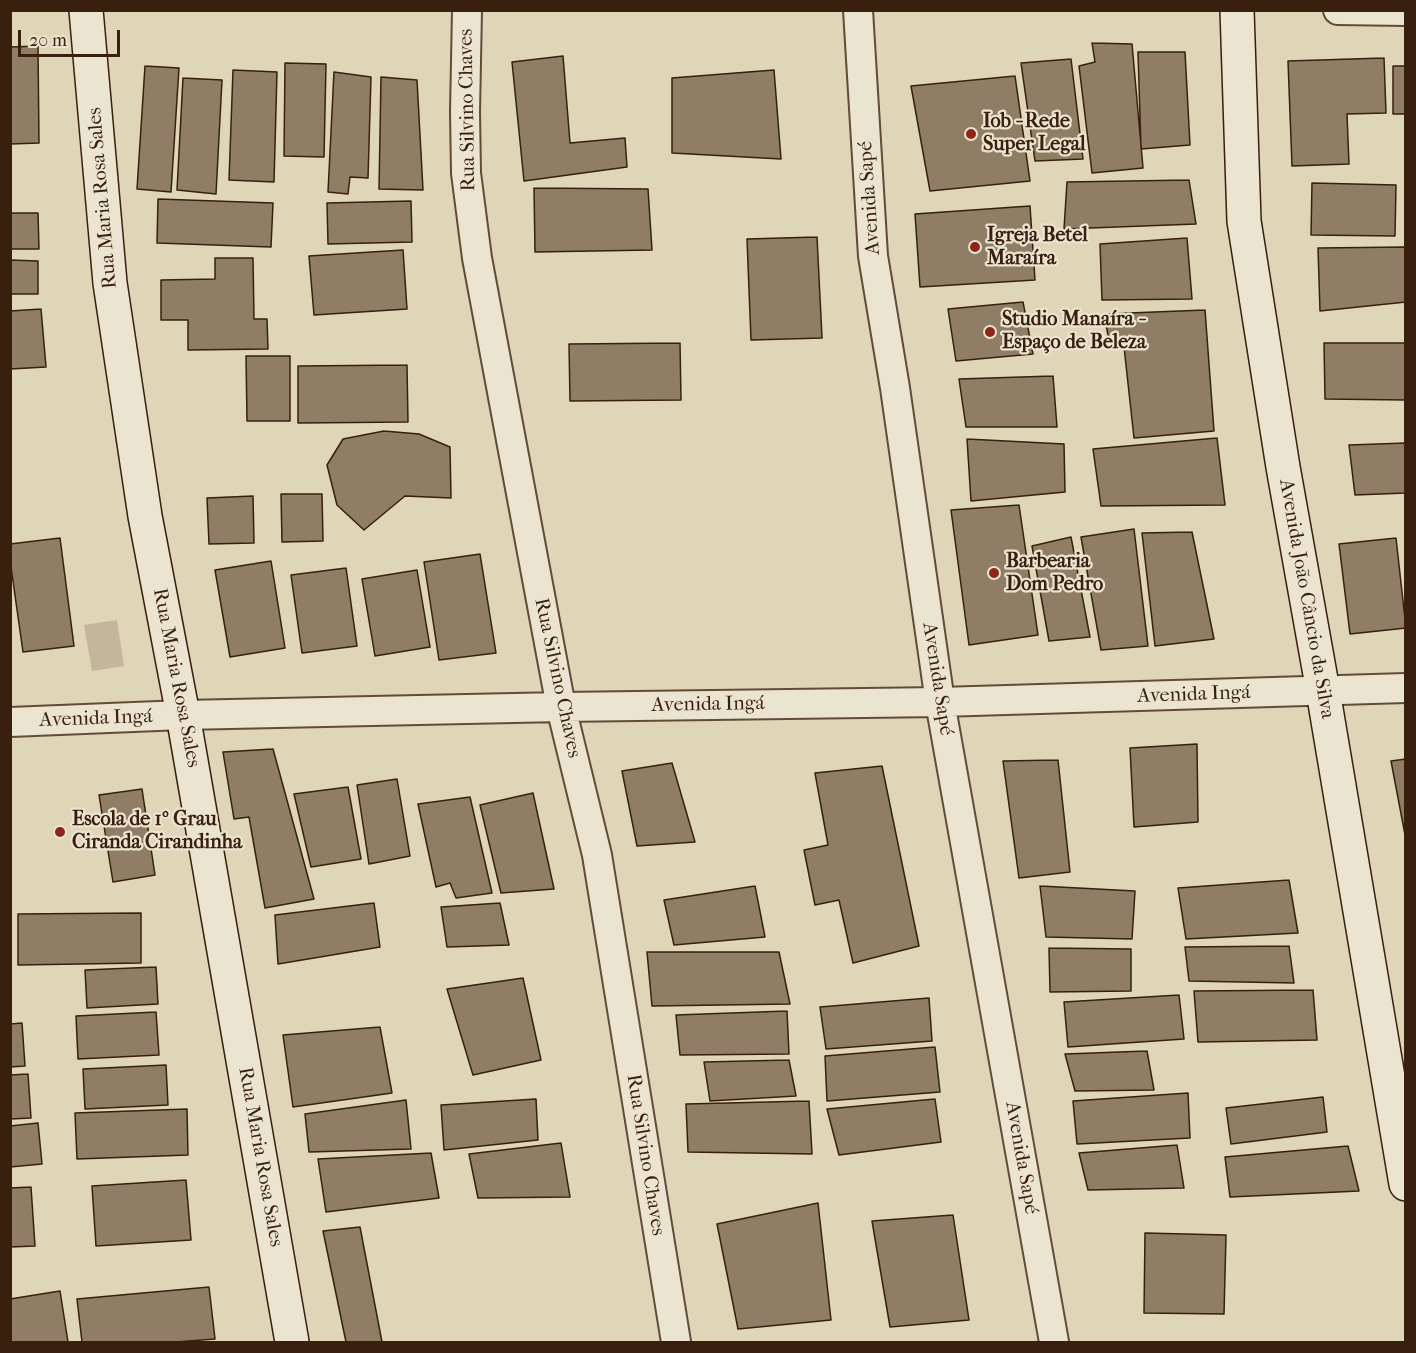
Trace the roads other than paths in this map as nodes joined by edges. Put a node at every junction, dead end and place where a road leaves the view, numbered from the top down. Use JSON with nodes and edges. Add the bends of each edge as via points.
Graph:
{"nodes":[{"id":1,"x":86,"y":10,"type":"edge"},
{"id":2,"x":467,"y":10,"type":"edge"},
{"id":3,"x":858,"y":10,"type":"edge"},
{"id":4,"x":1237,"y":10,"type":"edge"},
{"id":5,"x":1338,"y":10,"type":"edge"},
{"id":6,"x":1406,"y":11,"type":"edge"},
{"id":7,"x":1406,"y":688,"type":"edge"},
{"id":8,"x":1323,"y":691,"type":"junction"},
{"id":9,"x":940,"y":702,"type":"junction"},
{"id":10,"x":561,"y":707,"type":"junction"},
{"id":11,"x":183,"y":715,"type":"junction"},
{"id":12,"x":10,"y":722,"type":"edge"},
{"id":13,"x":1406,"y":1184,"type":"edge"},
{"id":14,"x":292,"y":1342,"type":"edge"},
{"id":15,"x":676,"y":1342,"type":"edge"},
{"id":16,"x":1054,"y":1342,"type":"edge"}],
"edges":[{"from":1,"to":11,"type":"main road","name":"Rua Maria Rosa Sales","via":[[110,283],[145,516]]},
{"from":2,"to":10,"type":"street","name":"Rua Silvino Chaves","via":[[466,173],[477,258]]},
{"from":3,"to":9,"type":"street","name":"Avenida Sapé","via":[[873,256]]},
{"from":4,"to":8,"type":"main road","name":"Avenida João Câncio da Silva","via":[[1245,221]]},
{"from":5,"to":6,"type":"street"},
{"from":7,"to":8,"type":"street","name":"Avenida Ingá"},
{"from":8,"to":9,"type":"street","name":"Avenida Ingá"},
{"from":8,"to":13,"type":"main road","name":"Avenida João Câncio da Silva"},
{"from":9,"to":10,"type":"street","name":"Avenida Ingá"},
{"from":9,"to":16,"type":"street","name":"Avenida Sapé"},
{"from":10,"to":11,"type":"street","name":"Avenida Ingá"},
{"from":10,"to":15,"type":"street","name":"Rua Silvino Chaves","via":[[597,855]]},
{"from":11,"to":12,"type":"street","name":"Avenida Ingá"},
{"from":11,"to":14,"type":"main road","name":"Rua Maria Rosa Sales"}]}
